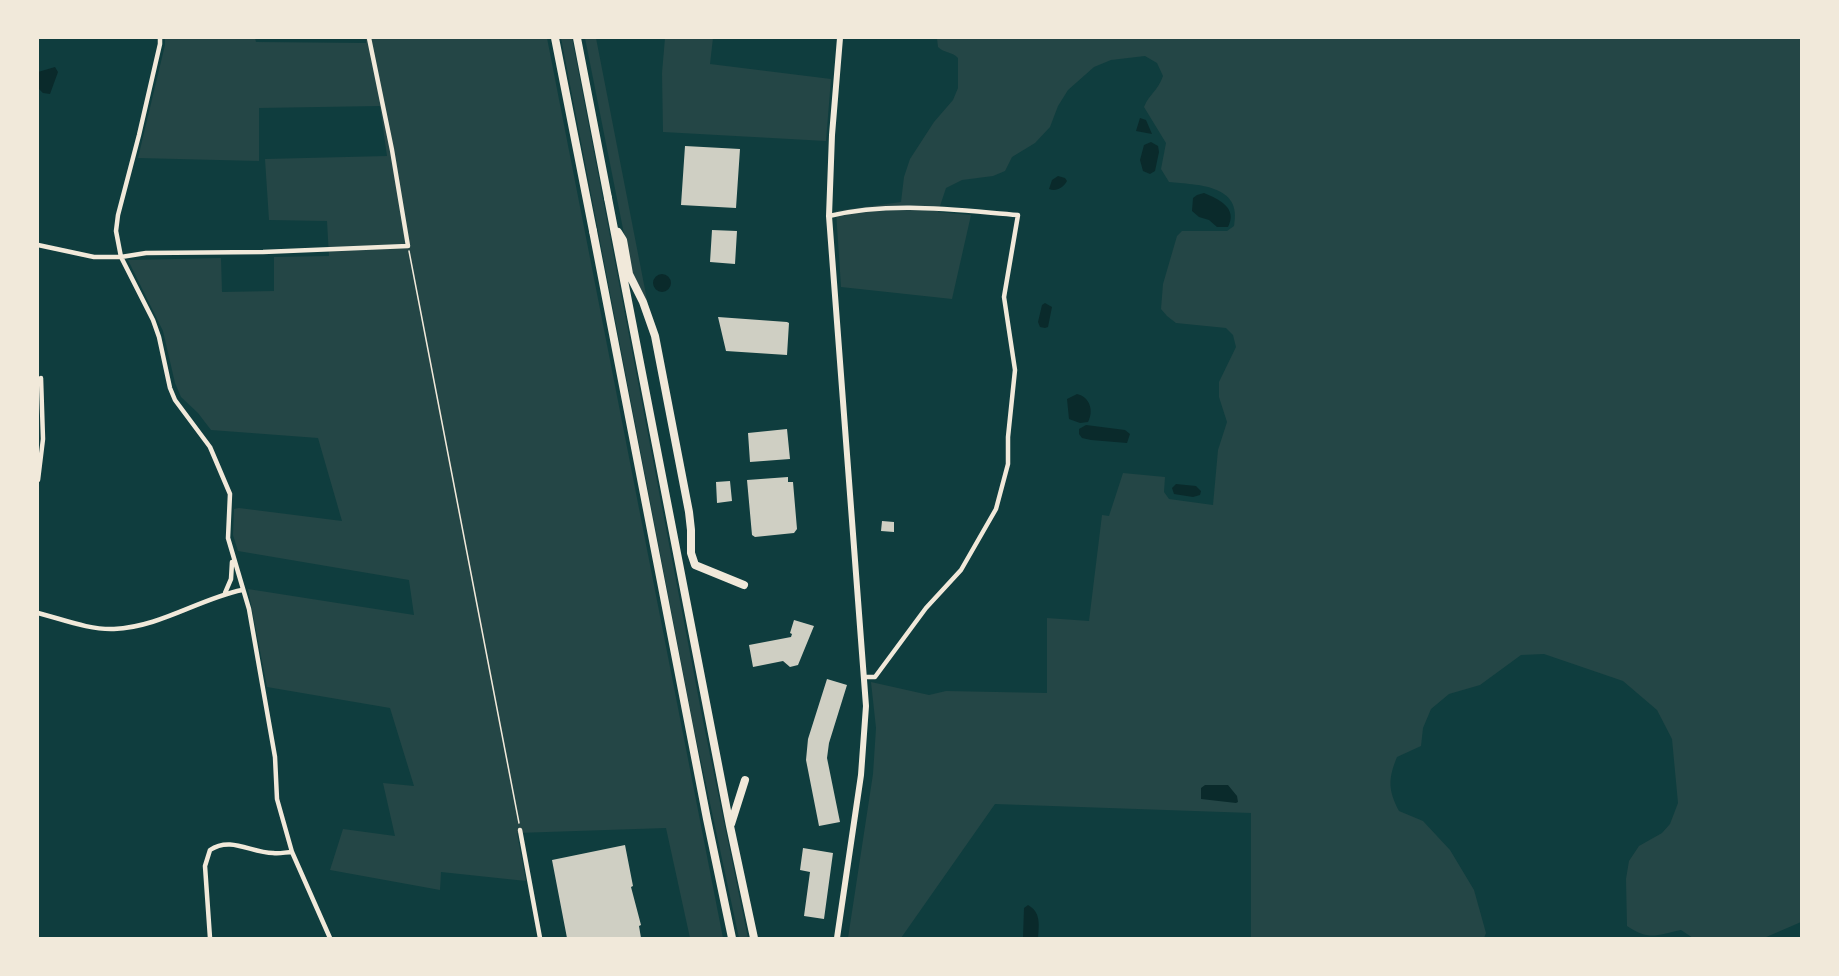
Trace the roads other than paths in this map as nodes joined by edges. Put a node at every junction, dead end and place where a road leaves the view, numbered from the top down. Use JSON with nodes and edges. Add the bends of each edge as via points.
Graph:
{"nodes":[{"id":1,"x":160,"y":38,"type":"edge"},
{"id":2,"x":369,"y":38,"type":"edge"},
{"id":3,"x":555,"y":38,"type":"edge"},
{"id":4,"x":577,"y":38,"type":"edge"},
{"id":5,"x":840,"y":38,"type":"edge"},
{"id":6,"x":829,"y":216,"type":"junction"},
{"id":7,"x":614,"y":225,"type":"junction"},
{"id":8,"x":38,"y":245,"type":"edge"},
{"id":9,"x":121,"y":257,"type":"junction"},
{"id":10,"x":41,"y":378,"type":"dead end"},
{"id":11,"x":38,"y":480,"type":"edge"},
{"id":12,"x":232,"y":556,"type":"junction"},
{"id":13,"x":744,"y":585,"type":"dead end"},
{"id":14,"x":243,"y":590,"type":"junction"},
{"id":15,"x":225,"y":593,"type":"junction"},
{"id":16,"x":38,"y":613,"type":"edge"},
{"id":17,"x":865,"y":677,"type":"junction"},
{"id":18,"x":746,"y":780,"type":"dead end"},
{"id":19,"x":730,"y":826,"type":"junction"},
{"id":20,"x":520,"y":830,"type":"road end"},
{"id":21,"x":292,"y":852,"type":"junction"},
{"id":22,"x":210,"y":939,"type":"edge"},
{"id":23,"x":330,"y":939,"type":"edge"},
{"id":24,"x":540,"y":939,"type":"edge"},
{"id":25,"x":732,"y":939,"type":"edge"},
{"id":26,"x":754,"y":939,"type":"edge"},
{"id":27,"x":837,"y":939,"type":"edge"}],
"edges":[{"from":1,"to":9,"type":"street","via":[[118,215],[116,231]]},
{"from":2,"to":9,"type":"street","via":[[408,246],[146,253]]},
{"from":3,"to":25,"type":"highway"},
{"from":4,"to":7,"type":"highway"},
{"from":5,"to":6,"type":"main road"},
{"from":6,"to":17,"type":"main road"},
{"from":6,"to":17,"type":"street","via":[[920,207],[1018,215],[1004,297],[1015,382],[1008,464],[998,503],[961,570],[926,608],[875,677]]},
{"from":7,"to":13,"type":"highway","via":[[655,336],[688,512],[692,558],[696,565]]},
{"from":7,"to":19,"type":"highway"},
{"from":8,"to":9,"type":"street","via":[[94,257]]},
{"from":9,"to":12,"type":"street","via":[[153,320],[175,400],[210,447],[230,494],[228,538]]},
{"from":10,"to":11,"type":"street","via":[[43,439]]},
{"from":12,"to":14,"type":"street"},
{"from":12,"to":15,"type":"street","via":[[231,579]]},
{"from":14,"to":15,"type":"street"},
{"from":14,"to":21,"type":"street","via":[[273,746],[277,798]]},
{"from":15,"to":16,"type":"street","via":[[145,624],[114,629]]},
{"from":17,"to":27,"type":"main road","via":[[865,748]]},
{"from":18,"to":19,"type":"highway"},
{"from":19,"to":26,"type":"highway"},
{"from":20,"to":24,"type":"street"},
{"from":21,"to":22,"type":"street","via":[[273,854],[239,844],[210,850],[205,866]]},
{"from":21,"to":23,"type":"street"}]}
